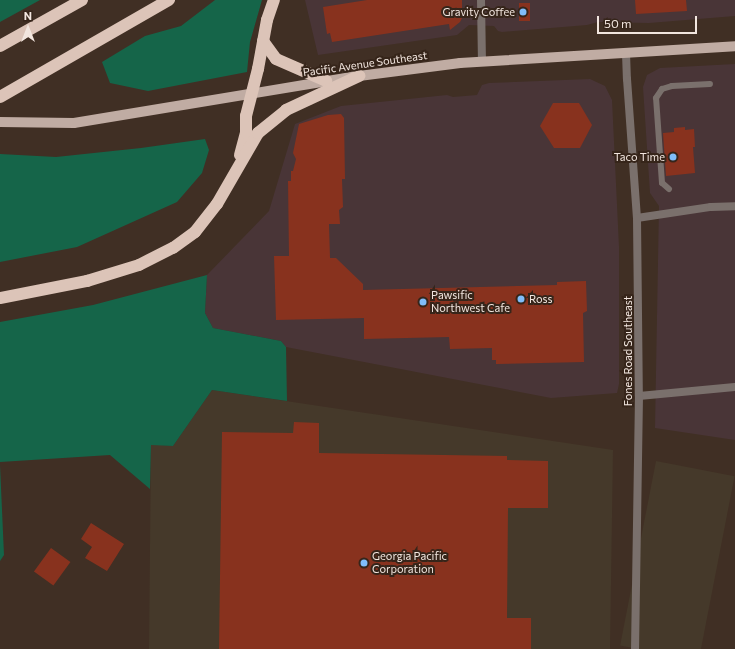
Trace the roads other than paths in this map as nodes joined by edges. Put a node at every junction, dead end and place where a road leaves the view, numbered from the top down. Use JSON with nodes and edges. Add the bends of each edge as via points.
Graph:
{"nodes":[{"id":1,"x":82,"y":0,"type":"edge"},
{"id":2,"x":169,"y":0,"type":"edge"},
{"id":3,"x":274,"y":0,"type":"edge"},
{"id":4,"x":481,"y":0,"type":"edge"},
{"id":5,"x":263,"y":41,"type":"junction"},
{"id":6,"x":0,"y":46,"type":"edge"},
{"id":7,"x":735,"y":46,"type":"edge"},
{"id":8,"x":626,"y":53,"type":"junction"},
{"id":9,"x":482,"y":61,"type":"junction"},
{"id":10,"x":359,"y":76,"type":"junction"},
{"id":11,"x":326,"y":81,"type":"junction"},
{"id":12,"x":710,"y":84,"type":"dead end"},
{"id":13,"x":251,"y":94,"type":"junction"},
{"id":14,"x":0,"y":97,"type":"edge"},
{"id":15,"x":0,"y":122,"type":"edge"},
{"id":16,"x":236,"y":169,"type":"junction"},
{"id":17,"x":669,"y":189,"type":"dead end"},
{"id":18,"x":735,"y":206,"type":"edge"},
{"id":19,"x":638,"y":218,"type":"junction"},
{"id":20,"x":0,"y":298,"type":"edge"},
{"id":21,"x":735,"y":387,"type":"edge"},
{"id":22,"x":639,"y":396,"type":"junction"},
{"id":23,"x":635,"y":649,"type":"edge"}],
"edges":[{"from":1,"to":6,"type":"highway"},
{"from":2,"to":14,"type":"highway"},
{"from":3,"to":5,"type":"highway"},
{"from":4,"to":9,"type":"street"},
{"from":5,"to":11,"type":"highway","via":[[276,59]]},
{"from":5,"to":13,"type":"highway"},
{"from":7,"to":8,"type":"main road","name":"Pacific Avenue Southeast"},
{"from":8,"to":9,"type":"main road","name":"Pacific Avenue Southeast"},
{"from":8,"to":19,"type":"street","name":"Fones Road Southeast"},
{"from":9,"to":10,"type":"main road","name":"Pacific Avenue Southeast"},
{"from":10,"to":11,"type":"main road","name":"Pacific Avenue Southeast"},
{"from":10,"to":16,"type":"highway","via":[[286,110],[258,133]]},
{"from":11,"to":13,"type":"main road","name":"Pacific Avenue Southeast"},
{"from":12,"to":17,"type":"lane","via":[[672,86],[662,89],[656,98],[662,181]]},
{"from":13,"to":15,"type":"main road","name":"Pacific Avenue Southeast","via":[[74,123]]},
{"from":13,"to":16,"type":"highway","via":[[246,116],[246,133]]},
{"from":16,"to":20,"type":"highway","via":[[217,204],[195,232],[173,248],[139,266],[87,281]]},
{"from":18,"to":19,"type":"street"},
{"from":19,"to":22,"type":"street","name":"Fones Road Southeast"},
{"from":21,"to":22,"type":"street"},
{"from":22,"to":23,"type":"street","name":"Fones Road Southeast"}]}
